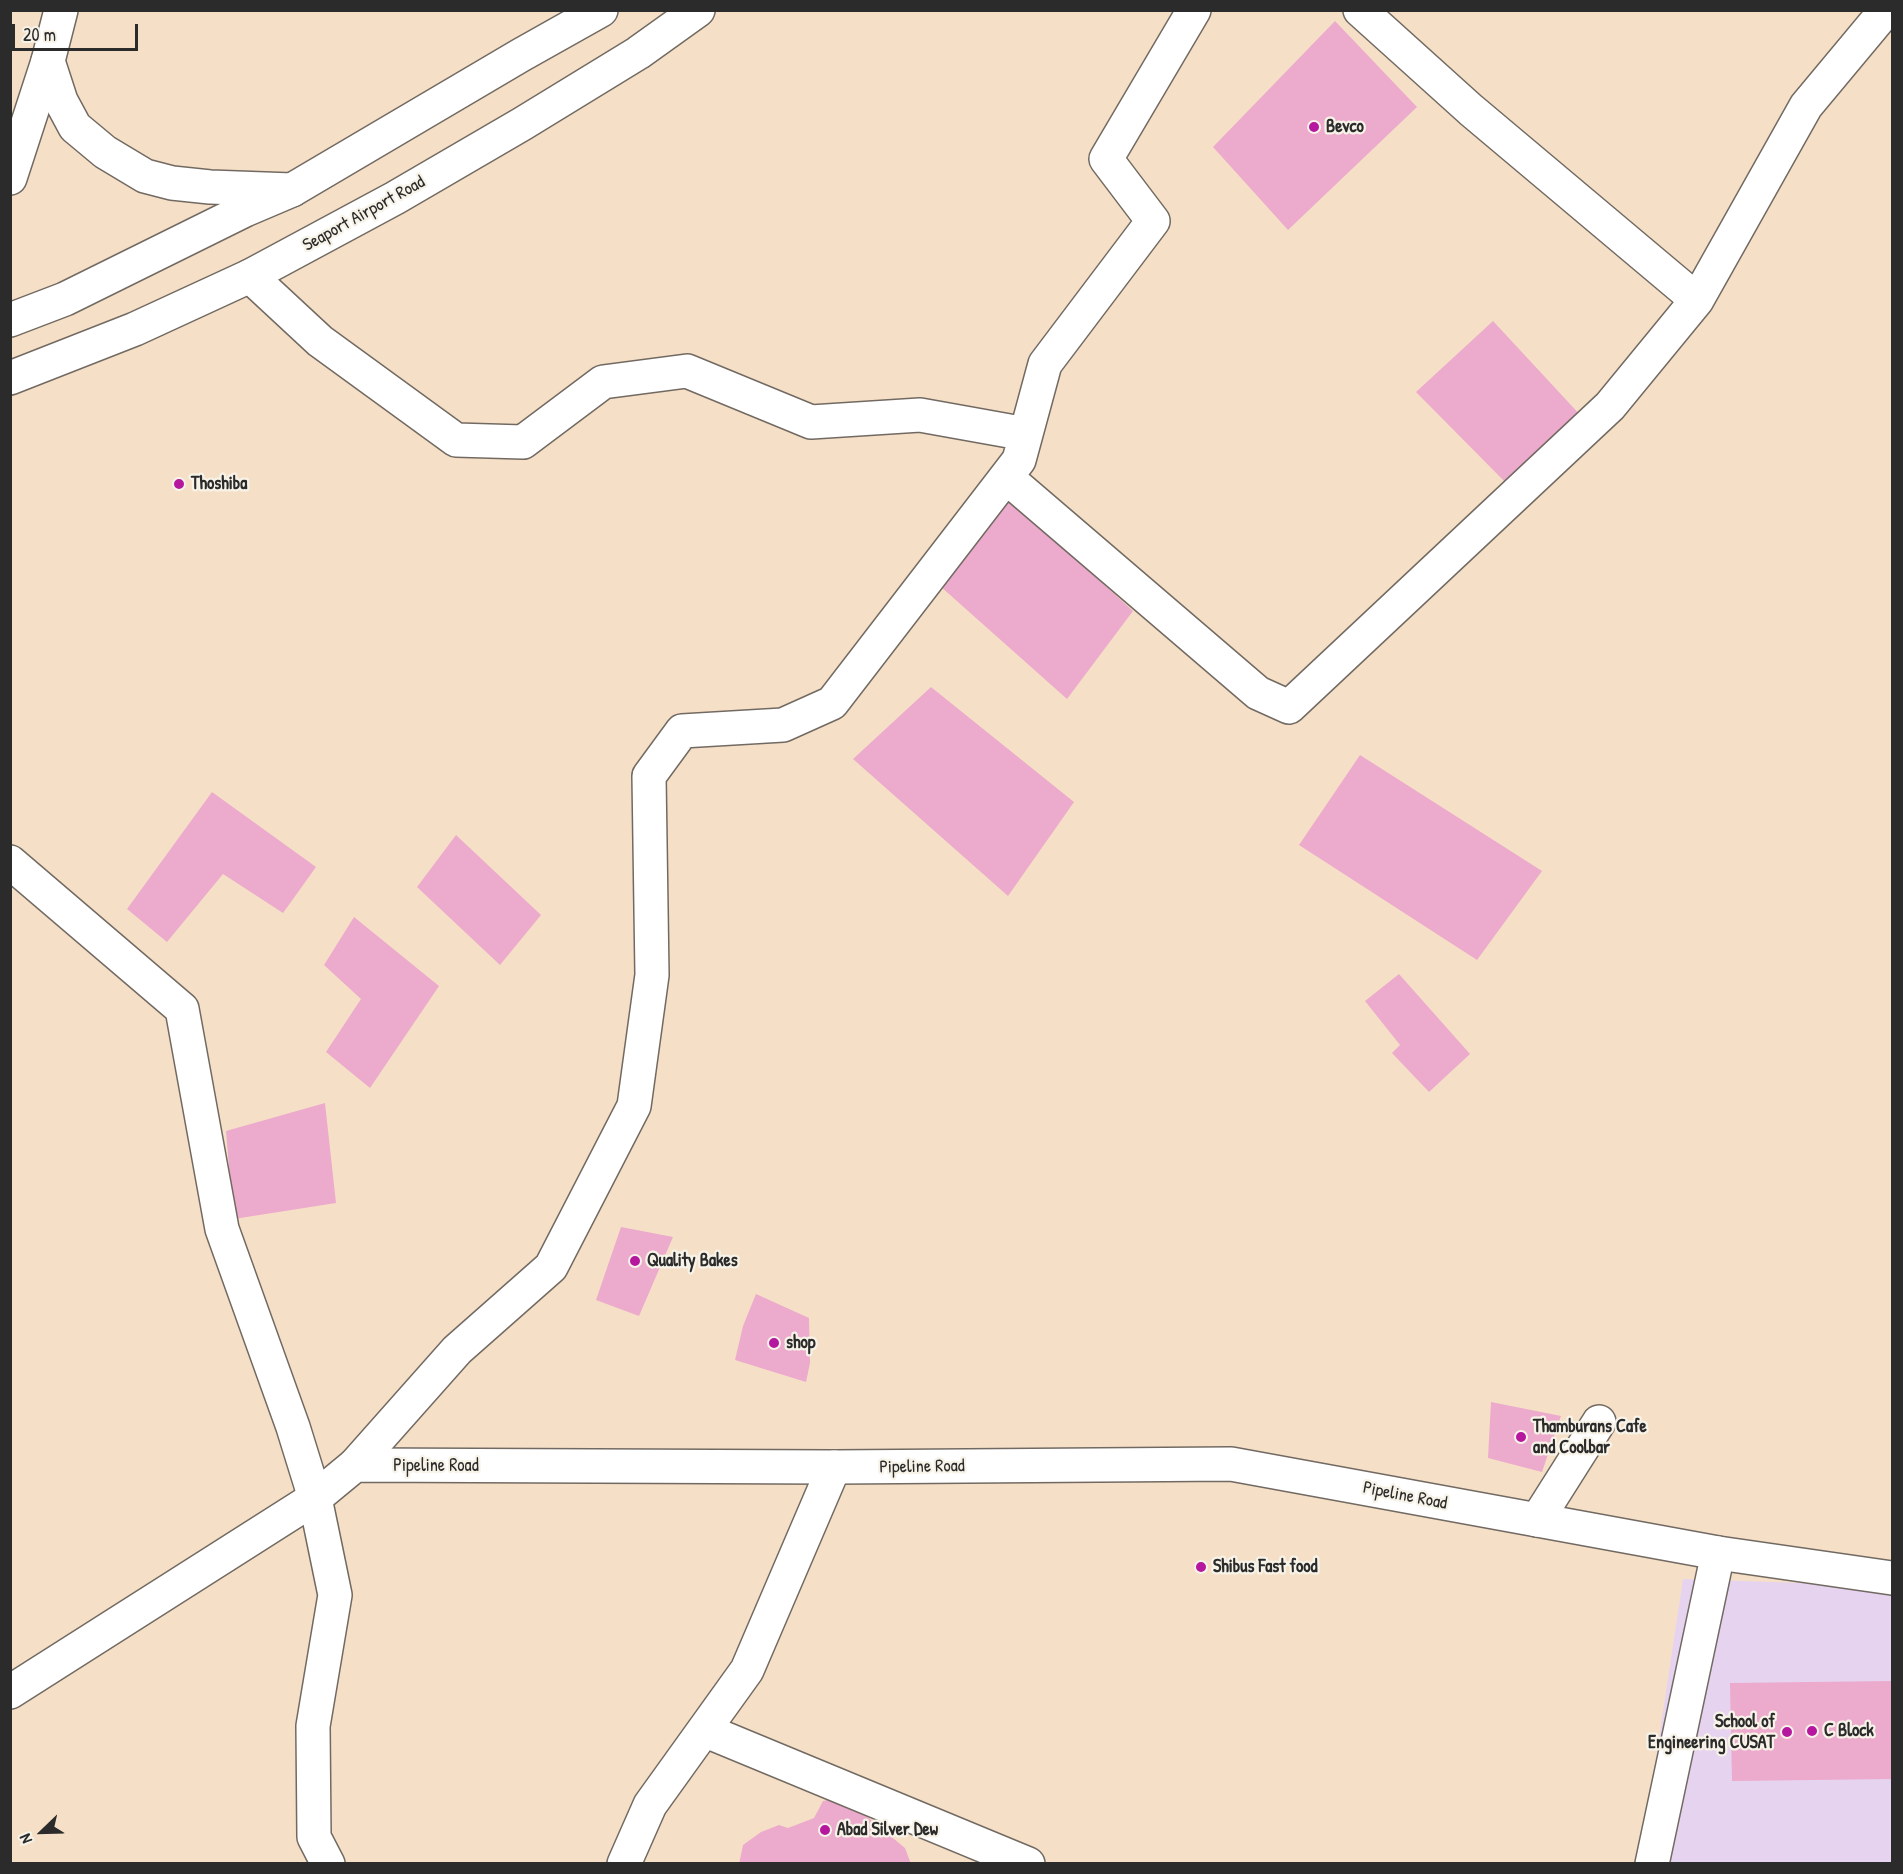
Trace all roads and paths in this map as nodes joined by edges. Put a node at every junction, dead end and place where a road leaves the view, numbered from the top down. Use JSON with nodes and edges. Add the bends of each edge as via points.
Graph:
{"nodes":[{"id":1,"x":61,"y":10,"type":"edge"},
{"id":2,"x":601,"y":10,"type":"edge"},
{"id":3,"x":698,"y":10,"type":"edge"},
{"id":4,"x":1194,"y":10,"type":"edge"},
{"id":5,"x":1360,"y":10,"type":"edge"},
{"id":6,"x":1886,"y":10,"type":"edge"},
{"id":7,"x":48,"y":61,"type":"junction"},
{"id":8,"x":10,"y":178,"type":"edge"},
{"id":9,"x":292,"y":190,"type":"junction"},
{"id":10,"x":250,"y":276,"type":"junction"},
{"id":11,"x":1697,"y":300,"type":"junction"},
{"id":12,"x":10,"y":320,"type":"edge"},
{"id":13,"x":10,"y":378,"type":"edge"},
{"id":14,"x":1026,"y":434,"type":"junction"},
{"id":15,"x":1006,"y":477,"type":"junction"},
{"id":16,"x":10,"y":862,"type":"edge"},
{"id":17,"x":1599,"y":1422,"type":"dead end"},
{"id":18,"x":355,"y":1465,"type":"junction"},
{"id":19,"x":834,"y":1467,"type":"junction"},
{"id":20,"x":315,"y":1498,"type":"junction"},
{"id":21,"x":1537,"y":1520,"type":"junction"},
{"id":22,"x":1718,"y":1553,"type":"junction"},
{"id":23,"x":1893,"y":1578,"type":"edge"},
{"id":24,"x":10,"y":1692,"type":"edge"},
{"id":25,"x":704,"y":1730,"type":"junction"},
{"id":26,"x":328,"y":1863,"type":"edge"},
{"id":27,"x":624,"y":1863,"type":"edge"},
{"id":28,"x":1028,"y":1863,"type":"edge"},
{"id":29,"x":1652,"y":1863,"type":"edge"}],
"edges":[{"from":1,"to":7,"type":"street"},
{"from":2,"to":9,"type":"street"},
{"from":3,"to":10,"type":"street","name":"Seaport Airport Road","via":[[522,124]]},
{"from":4,"to":14,"type":"street","via":[[1106,159],[1153,221],[1045,364]]},
{"from":5,"to":11,"type":"street","via":[[1471,110]]},
{"from":6,"to":11,"type":"street","via":[[1806,106]]},
{"from":7,"to":8,"type":"street"},
{"from":7,"to":9,"type":"street","via":[[61,101],[75,127],[105,152],[145,176],[210,187]]},
{"from":9,"to":12,"type":"street","via":[[65,299]]},
{"from":10,"to":13,"type":"street","name":"Seaport Airport Road","via":[[135,329]]},
{"from":10,"to":14,"type":"street","via":[[320,341],[456,440],[523,442],[603,382],[687,371],[811,422],[920,415]]},
{"from":11,"to":15,"type":"street","via":[[1610,406],[1289,707],[1258,693]]},
{"from":14,"to":15,"type":"street","via":[[1019,459]]},
{"from":15,"to":18,"type":"street","via":[[832,703],[783,725],[682,730],[649,776],[652,975],[634,1106],[550,1267],[457,1350]]},
{"from":16,"to":20,"type":"street","via":[[182,1009],[222,1229]]},
{"from":17,"to":21,"type":"street"},
{"from":18,"to":19,"type":"street","name":"Pipeline Road"},
{"from":18,"to":20,"type":"street"},
{"from":19,"to":21,"type":"street","name":"Pipeline Road","via":[[1231,1464]]},
{"from":19,"to":25,"type":"street","via":[[747,1670]]},
{"from":20,"to":24,"type":"street"},
{"from":20,"to":26,"type":"street","via":[[335,1595],[313,1726],[314,1837]]},
{"from":21,"to":22,"type":"street","name":"Pipeline Road"},
{"from":22,"to":23,"type":"street","name":"Pipeline Road"},
{"from":22,"to":29,"type":"street"},
{"from":25,"to":27,"type":"street","via":[[650,1805]]},
{"from":25,"to":28,"type":"street"}]}
